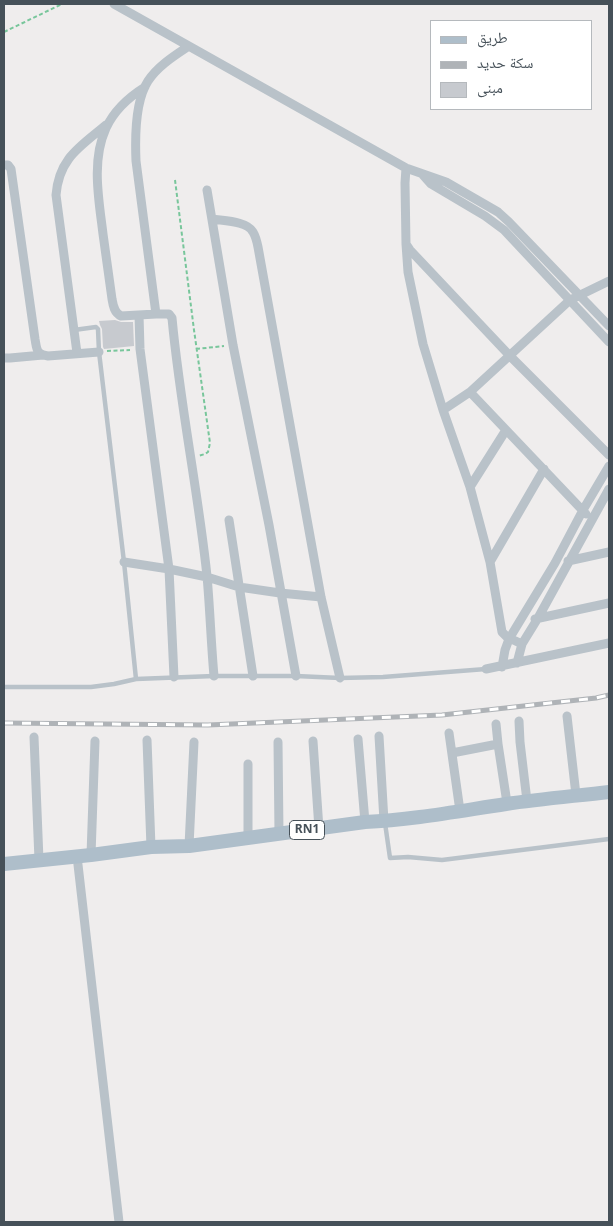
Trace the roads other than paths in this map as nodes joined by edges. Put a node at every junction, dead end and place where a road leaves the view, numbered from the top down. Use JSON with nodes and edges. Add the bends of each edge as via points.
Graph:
{"nodes":[{"id":1,"x":114,"y":4,"type":"edge"},
{"id":2,"x":189,"y":46,"type":"junction"},
{"id":3,"x":145,"y":88,"type":"junction"},
{"id":4,"x":110,"y":122,"type":"junction"},
{"id":5,"x":4,"y":165,"type":"edge"},
{"id":6,"x":406,"y":168,"type":"junction"},
{"id":7,"x":421,"y":173,"type":"junction"},
{"id":8,"x":207,"y":190,"type":"dead end"},
{"id":9,"x":212,"y":219,"type":"junction"},
{"id":10,"x":406,"y":244,"type":"junction"},
{"id":11,"x":609,"y":281,"type":"edge"},
{"id":12,"x":580,"y":295,"type":"junction"},
{"id":13,"x":570,"y":300,"type":"junction"},
{"id":14,"x":139,"y":314,"type":"junction"},
{"id":15,"x":156,"y":314,"type":"junction"},
{"id":16,"x":609,"y":326,"type":"edge"},
{"id":17,"x":74,"y":330,"type":"junction"},
{"id":18,"x":609,"y":342,"type":"edge"},
{"id":19,"x":99,"y":352,"type":"junction"},
{"id":20,"x":76,"y":353,"type":"junction"},
{"id":21,"x":44,"y":355,"type":"junction"},
{"id":22,"x":510,"y":356,"type":"junction"},
{"id":23,"x":4,"y":358,"type":"edge"},
{"id":24,"x":470,"y":392,"type":"junction"},
{"id":25,"x":443,"y":410,"type":"junction"},
{"id":26,"x":506,"y":430,"type":"junction"},
{"id":27,"x":609,"y":455,"type":"edge"},
{"id":28,"x":609,"y":466,"type":"edge"},
{"id":29,"x":544,"y":469,"type":"junction"},
{"id":30,"x":470,"y":487,"type":"junction"},
{"id":31,"x":609,"y":490,"type":"edge"},
{"id":32,"x":605,"y":505,"type":"edge"},
{"id":33,"x":583,"y":510,"type":"junction"},
{"id":34,"x":229,"y":520,"type":"dead end"},
{"id":35,"x":592,"y":520,"type":"junction"},
{"id":36,"x":609,"y":552,"type":"edge"},
{"id":37,"x":570,"y":560,"type":"junction"},
{"id":38,"x":124,"y":562,"type":"junction"},
{"id":39,"x":490,"y":562,"type":"junction"},
{"id":40,"x":555,"y":563,"type":"junction"},
{"id":41,"x":169,"y":569,"type":"junction"},
{"id":42,"x":207,"y":577,"type":"junction"},
{"id":43,"x":239,"y":586,"type":"junction"},
{"id":44,"x":280,"y":594,"type":"junction"},
{"id":45,"x":321,"y":597,"type":"junction"},
{"id":46,"x":609,"y":603,"type":"edge"},
{"id":47,"x":538,"y":618,"type":"junction"},
{"id":48,"x":520,"y":621,"type":"junction"},
{"id":49,"x":509,"y":639,"type":"junction"},
{"id":50,"x":609,"y":643,"type":"edge"},
{"id":51,"x":522,"y":644,"type":"junction"},
{"id":52,"x":517,"y":663,"type":"junction"},
{"id":53,"x":502,"y":667,"type":"junction"},
{"id":54,"x":486,"y":669,"type":"joint"},
{"id":55,"x":214,"y":676,"type":"junction"},
{"id":56,"x":253,"y":676,"type":"junction"},
{"id":57,"x":296,"y":676,"type":"junction"},
{"id":58,"x":174,"y":677,"type":"junction"},
{"id":59,"x":340,"y":678,"type":"junction"},
{"id":60,"x":136,"y":679,"type":"junction"},
{"id":61,"x":4,"y":687,"type":"edge"},
{"id":62,"x":567,"y":716,"type":"dead end"},
{"id":63,"x":519,"y":721,"type":"dead end"},
{"id":64,"x":496,"y":724,"type":"dead end"},
{"id":65,"x":449,"y":733,"type":"dead end"},
{"id":66,"x":380,"y":736,"type":"dead end"},
{"id":67,"x":34,"y":737,"type":"dead end"},
{"id":68,"x":358,"y":739,"type":"dead end"},
{"id":69,"x":146,"y":740,"type":"dead end"},
{"id":70,"x":95,"y":741,"type":"dead end"},
{"id":71,"x":313,"y":741,"type":"dead end"},
{"id":72,"x":194,"y":742,"type":"dead end"},
{"id":73,"x":278,"y":742,"type":"dead end"},
{"id":74,"x":498,"y":744,"type":"junction"},
{"id":75,"x":452,"y":753,"type":"junction"},
{"id":76,"x":248,"y":764,"type":"dead end"},
{"id":77,"x":609,"y":792,"type":"edge"},
{"id":78,"x":576,"y":795,"type":"junction"},
{"id":79,"x":527,"y":801,"type":"junction"},
{"id":80,"x":507,"y":804,"type":"junction"},
{"id":81,"x":460,"y":811,"type":"junction"},
{"id":82,"x":384,"y":821,"type":"junction"},
{"id":83,"x":365,"y":822,"type":"junction"},
{"id":84,"x":319,"y":829,"type":"junction"},
{"id":85,"x":279,"y":834,"type":"junction"},
{"id":86,"x":248,"y":839,"type":"junction"},
{"id":87,"x":609,"y":839,"type":"edge"},
{"id":88,"x":189,"y":846,"type":"junction"},
{"id":89,"x":151,"y":847,"type":"junction"},
{"id":90,"x":92,"y":855,"type":"junction"},
{"id":91,"x":77,"y":856,"type":"junction"},
{"id":92,"x":39,"y":860,"type":"junction"},
{"id":93,"x":4,"y":864,"type":"edge"},
{"id":94,"x":119,"y":1222,"type":"edge"}],
"edges":[{"from":1,"to":2,"type":"street"},
{"from":2,"to":3,"type":"street","via":[[163,64]]},
{"from":2,"to":6,"type":"street"},
{"from":3,"to":4,"type":"street","via":[[133,95]]},
{"from":3,"to":15,"type":"street","via":[[135,141]]},
{"from":4,"to":14,"type":"street","via":[[100,146],[97,170],[113,304],[119,315]]},
{"from":4,"to":17,"type":"street","via":[[68,159],[57,185]]},
{"from":5,"to":21,"type":"street","via":[[11,169],[36,348]]},
{"from":6,"to":7,"type":"street"},
{"from":6,"to":10,"type":"street"},
{"from":7,"to":12,"type":"street","via":[[446,182],[498,212]]},
{"from":7,"to":13,"type":"street","via":[[431,184],[504,230]]},
{"from":8,"to":9,"type":"street"},
{"from":9,"to":44,"type":"street"},
{"from":9,"to":45,"type":"street","via":[[246,226],[256,237]]},
{"from":10,"to":22,"type":"street"},
{"from":10,"to":25,"type":"street","via":[[408,272],[423,344]]},
{"from":11,"to":12,"type":"street"},
{"from":12,"to":13,"type":"street"},
{"from":12,"to":16,"type":"street"},
{"from":13,"to":18,"type":"street"},
{"from":13,"to":22,"type":"street"},
{"from":14,"to":15,"type":"street"},
{"from":14,"to":41,"type":"street","via":[[140,349]]},
{"from":15,"to":42,"type":"street","via":[[170,314],[172,318]]},
{"from":17,"to":19,"type":"lane","via":[[98,328]]},
{"from":17,"to":20,"type":"street"},
{"from":19,"to":20,"type":"street"},
{"from":19,"to":38,"type":"lane"},
{"from":20,"to":21,"type":"street"},
{"from":21,"to":23,"type":"street"},
{"from":22,"to":24,"type":"street"},
{"from":22,"to":27,"type":"street"},
{"from":24,"to":25,"type":"street"},
{"from":24,"to":26,"type":"street"},
{"from":25,"to":30,"type":"street"},
{"from":26,"to":29,"type":"street"},
{"from":26,"to":30,"type":"street"},
{"from":28,"to":33,"type":"street"},
{"from":29,"to":33,"type":"street"},
{"from":29,"to":39,"type":"street"},
{"from":30,"to":39,"type":"street"},
{"from":31,"to":32,"type":"street"},
{"from":32,"to":35,"type":"street"},
{"from":33,"to":35,"type":"street"},
{"from":33,"to":40,"type":"street"},
{"from":34,"to":43,"type":"street"},
{"from":35,"to":37,"type":"street"},
{"from":36,"to":37,"type":"street"},
{"from":37,"to":40,"type":"street"},
{"from":37,"to":47,"type":"street"},
{"from":38,"to":41,"type":"street"},
{"from":38,"to":60,"type":"lane"},
{"from":39,"to":49,"type":"street","via":[[502,632]]},
{"from":40,"to":48,"type":"street"},
{"from":41,"to":42,"type":"street"},
{"from":41,"to":58,"type":"street"},
{"from":42,"to":43,"type":"street"},
{"from":42,"to":55,"type":"street"},
{"from":43,"to":44,"type":"street"},
{"from":43,"to":56,"type":"street"},
{"from":44,"to":45,"type":"street"},
{"from":44,"to":57,"type":"street"},
{"from":45,"to":59,"type":"street"},
{"from":46,"to":47,"type":"street"},
{"from":47,"to":48,"type":"street"},
{"from":47,"to":51,"type":"street"},
{"from":48,"to":49,"type":"street"},
{"from":49,"to":51,"type":"street"},
{"from":49,"to":53,"type":"street"},
{"from":50,"to":52,"type":"street"},
{"from":51,"to":52,"type":"street"},
{"from":52,"to":53,"type":"street"},
{"from":53,"to":54,"type":"street"},
{"from":54,"to":59,"type":"lane"},
{"from":55,"to":56,"type":"lane"},
{"from":55,"to":58,"type":"lane"},
{"from":56,"to":57,"type":"lane"},
{"from":57,"to":59,"type":"lane"},
{"from":58,"to":60,"type":"lane"},
{"from":60,"to":61,"type":"lane","via":[[91,687]]},
{"from":62,"to":78,"type":"street"},
{"from":63,"to":79,"type":"street"},
{"from":64,"to":74,"type":"street"},
{"from":65,"to":75,"type":"street"},
{"from":66,"to":82,"type":"street"},
{"from":67,"to":92,"type":"street"},
{"from":68,"to":83,"type":"street"},
{"from":69,"to":89,"type":"street"},
{"from":70,"to":90,"type":"street"},
{"from":71,"to":84,"type":"street"},
{"from":72,"to":88,"type":"street"},
{"from":73,"to":85,"type":"street"},
{"from":74,"to":75,"type":"street"},
{"from":74,"to":80,"type":"street"},
{"from":75,"to":81,"type":"street"},
{"from":76,"to":86,"type":"street"},
{"from":77,"to":78,"type":"main road","number":"RN1"},
{"from":78,"to":79,"type":"main road","number":"RN1"},
{"from":79,"to":80,"type":"main road","number":"RN1"},
{"from":80,"to":81,"type":"main road","number":"RN1"},
{"from":81,"to":82,"type":"main road","number":"RN1"},
{"from":82,"to":83,"type":"main road","number":"RN1"},
{"from":82,"to":87,"type":"lane","via":[[390,858],[442,860]]},
{"from":83,"to":84,"type":"main road","number":"RN1"},
{"from":84,"to":85,"type":"main road","number":"RN1"},
{"from":85,"to":86,"type":"main road","number":"RN1"},
{"from":86,"to":88,"type":"main road","number":"RN1"},
{"from":88,"to":89,"type":"main road","number":"RN1"},
{"from":89,"to":90,"type":"main road","number":"RN1"},
{"from":90,"to":91,"type":"main road","number":"RN1"},
{"from":91,"to":92,"type":"main road","number":"RN1"},
{"from":91,"to":94,"type":"street"},
{"from":92,"to":93,"type":"main road","number":"RN1"}]}
